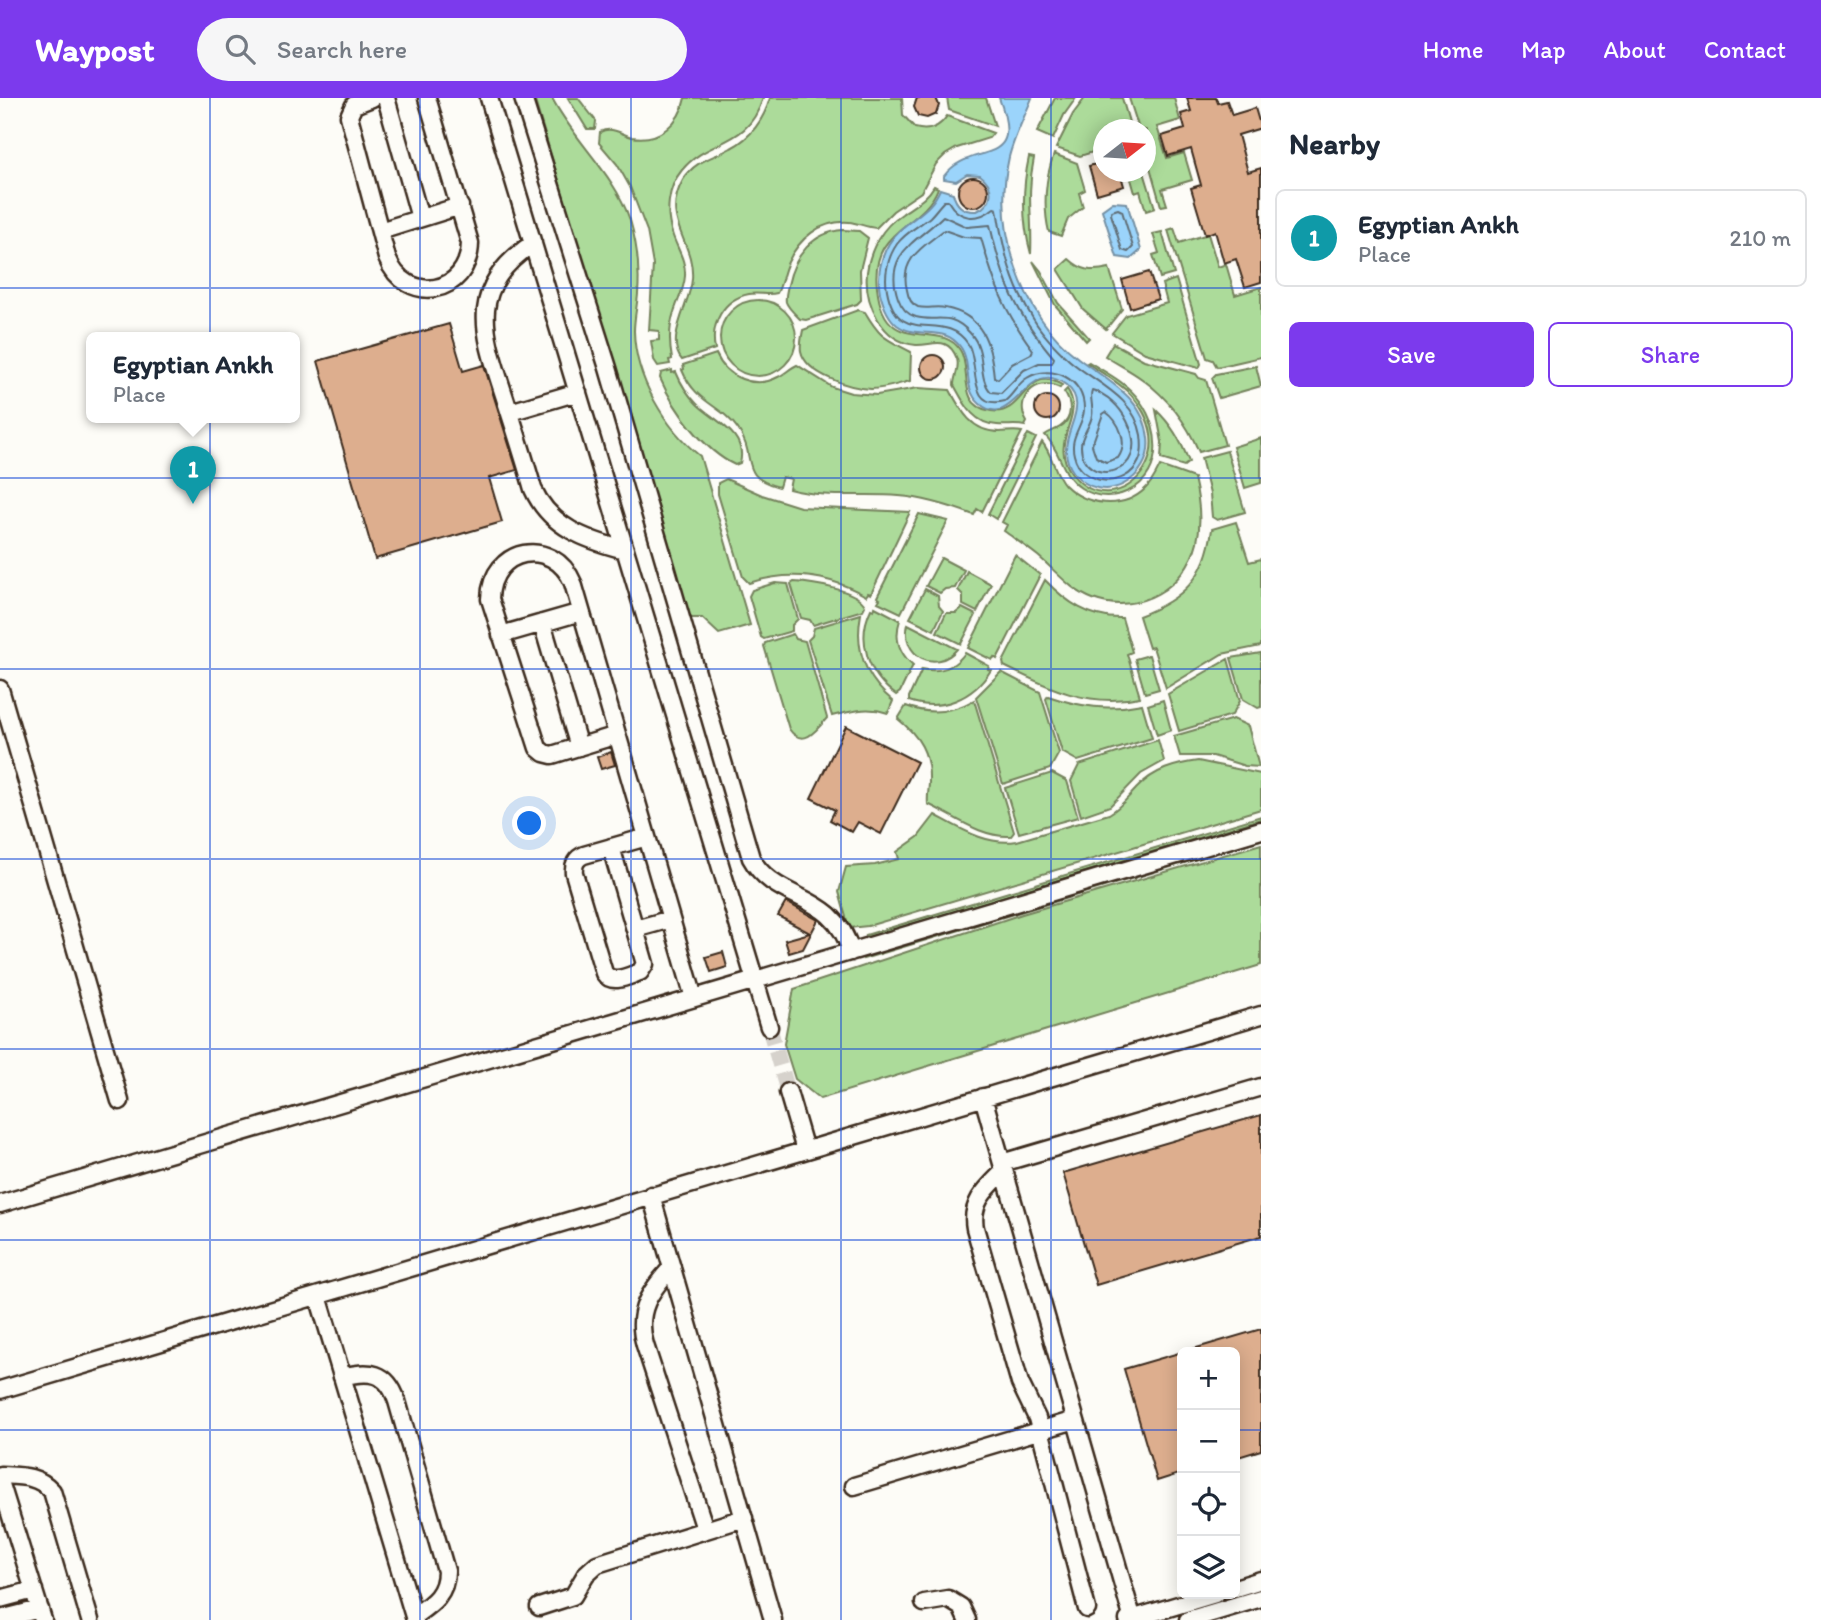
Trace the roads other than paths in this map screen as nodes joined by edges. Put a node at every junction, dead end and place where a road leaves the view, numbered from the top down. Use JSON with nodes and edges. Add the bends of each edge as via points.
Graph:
{"nodes":[{"id":1,"x":372,"y":98,"type":"edge"},
{"id":2,"x":386,"y":98,"type":"edge"},
{"id":3,"x":427,"y":98,"type":"edge"},
{"id":4,"x":489,"y":98,"type":"edge"},
{"id":5,"x":523,"y":98,"type":"edge"},
{"id":6,"x":460,"y":206,"type":"junction"},
{"id":7,"x":420,"y":218,"type":"junction"},
{"id":8,"x":380,"y":231,"type":"junction"},
{"id":9,"x":533,"y":243,"type":"junction"},
{"id":10,"x":578,"y":392,"type":"junction"},
{"id":11,"x":510,"y":412,"type":"junction"},
{"id":12,"x":625,"y":550,"type":"junction"},
{"id":13,"x":581,"y":612,"type":"junction"},
{"id":14,"x":542,"y":623,"type":"junction"},
{"id":15,"x":501,"y":635,"type":"junction"},
{"id":16,"x":0,"y":689,"type":"edge"},
{"id":17,"x":617,"y":735,"type":"junction"},
{"id":18,"x":579,"y":747,"type":"junction"},
{"id":19,"x":1261,"y":830,"type":"edge"},
{"id":20,"x":647,"y":837,"type":"junction"},
{"id":21,"x":611,"y":847,"type":"junction"},
{"id":22,"x":671,"y":919,"type":"junction"},
{"id":23,"x":635,"y":929,"type":"junction"},
{"id":24,"x":851,"y":952,"type":"junction"},
{"id":25,"x":754,"y":980,"type":"junction"},
{"id":26,"x":694,"y":998,"type":"junction"},
{"id":27,"x":1261,"y":1015,"type":"edge"},
{"id":28,"x":769,"y":1027,"type":"tunnel mouth"},
{"id":29,"x":1261,"y":1087,"type":"edge"},
{"id":30,"x":788,"y":1092,"type":"tunnel mouth"},
{"id":31,"x":984,"y":1097,"type":"junction"},
{"id":32,"x":120,"y":1101,"type":"dead end"},
{"id":33,"x":805,"y":1150,"type":"junction"},
{"id":34,"x":1003,"y":1167,"type":"junction"},
{"id":35,"x":651,"y":1195,"type":"junction"},
{"id":36,"x":0,"y":1204,"type":"edge"},
{"id":37,"x":672,"y":1267,"type":"junction"},
{"id":38,"x":318,"y":1296,"type":"junction"},
{"id":39,"x":342,"y":1377,"type":"junction"},
{"id":40,"x":0,"y":1390,"type":"edge"},
{"id":41,"x":1075,"y":1420,"type":"junction"},
{"id":42,"x":1040,"y":1430,"type":"junction"},
{"id":43,"x":0,"y":1475,"type":"edge"},
{"id":44,"x":0,"y":1481,"type":"edge"},
{"id":45,"x":854,"y":1486,"type":"dead end"},
{"id":46,"x":744,"y":1518,"type":"junction"},
{"id":47,"x":705,"y":1530,"type":"junction"},
{"id":48,"x":1261,"y":1580,"type":"edge"},
{"id":49,"x":1240,"y":1586,"type":"edge"},
{"id":50,"x":34,"y":1590,"type":"junction"},
{"id":51,"x":1261,"y":1598,"type":"edge"},
{"id":52,"x":0,"y":1599,"type":"edge"},
{"id":53,"x":1199,"y":1599,"type":"edge"},
{"id":54,"x":924,"y":1603,"type":"dead end"},
{"id":55,"x":539,"y":1607,"type":"dead end"},
{"id":56,"x":1087,"y":1609,"type":"dead end"},
{"id":57,"x":41,"y":1614,"type":"edge"},
{"id":58,"x":414,"y":1618,"type":"edge"},
{"id":59,"x":0,"y":1619,"type":"edge"},
{"id":60,"x":90,"y":1620,"type":"edge"},
{"id":61,"x":773,"y":1620,"type":"edge"},
{"id":62,"x":967,"y":1620,"type":"edge"},
{"id":63,"x":1131,"y":1620,"type":"edge"},
{"id":64,"x":1188,"y":1620,"type":"edge"}],
"edges":[{"from":1,"to":8,"type":"street","via":[[354,105],[349,116]]},
{"from":2,"to":7,"type":"street"},
{"from":3,"to":6,"type":"street"},
{"from":4,"to":9,"type":"street"},
{"from":5,"to":24,"type":"street","via":[[608,368],[751,858],[773,884],[830,916]]},
{"from":6,"to":7,"type":"street"},
{"from":6,"to":8,"type":"street","via":[[470,252],[464,269],[444,286],[418,288],[402,280],[391,267]]},
{"from":7,"to":8,"type":"street"},
{"from":9,"to":10,"type":"street"},
{"from":9,"to":11,"type":"street","via":[[503,268],[485,312],[486,339]]},
{"from":10,"to":11,"type":"street"},
{"from":10,"to":12,"type":"street"},
{"from":11,"to":12,"type":"street","via":[[543,508],[581,536]]},
{"from":12,"to":25,"type":"street"},
{"from":13,"to":14,"type":"street"},
{"from":13,"to":15,"type":"street","via":[[564,568],[542,554],[525,554],[502,566],[493,581],[490,599]]},
{"from":13,"to":17,"type":"street"},
{"from":14,"to":15,"type":"street"},
{"from":14,"to":18,"type":"street"},
{"from":15,"to":18,"type":"street","via":[[538,748],[552,755]]},
{"from":16,"to":32,"type":"street"},
{"from":17,"to":18,"type":"street"},
{"from":17,"to":20,"type":"street"},
{"from":19,"to":24,"type":"street"},
{"from":20,"to":21,"type":"street"},
{"from":20,"to":22,"type":"street"},
{"from":21,"to":23,"type":"street"},
{"from":21,"to":23,"type":"street","via":[[581,857],[573,870],[608,979],[644,969]]},
{"from":22,"to":23,"type":"street"},
{"from":22,"to":26,"type":"street"},
{"from":24,"to":25,"type":"street"},
{"from":25,"to":26,"type":"street"},
{"from":25,"to":28,"type":"street"},
{"from":26,"to":36,"type":"street"},
{"from":27,"to":31,"type":"street"},
{"from":29,"to":34,"type":"street"},
{"from":30,"to":33,"type":"street"},
{"from":31,"to":33,"type":"street"},
{"from":31,"to":34,"type":"street"},
{"from":33,"to":35,"type":"street"},
{"from":34,"to":41,"type":"street"},
{"from":34,"to":42,"type":"street","via":[[980,1196],[973,1220],[1020,1383]]},
{"from":35,"to":37,"type":"street"},
{"from":35,"to":38,"type":"street"},
{"from":37,"to":46,"type":"street"},
{"from":37,"to":47,"type":"street","via":[[648,1296],[641,1315],[642,1335]]},
{"from":38,"to":39,"type":"street"},
{"from":38,"to":40,"type":"street"},
{"from":39,"to":58,"type":"street"},
{"from":39,"to":58,"type":"street","via":[[366,1373],[380,1377],[392,1387],[397,1401],[446,1572],[441,1593]]},
{"from":41,"to":42,"type":"street"},
{"from":41,"to":63,"type":"street"},
{"from":42,"to":45,"type":"street"},
{"from":42,"to":56,"type":"street"},
{"from":43,"to":60,"type":"street","via":[[33,1477],[52,1492]]},
{"from":44,"to":50,"type":"street"},
{"from":46,"to":47,"type":"street"},
{"from":46,"to":61,"type":"street"},
{"from":47,"to":55,"type":"street","via":[[597,1564],[573,1596]]},
{"from":48,"to":49,"type":"street"},
{"from":50,"to":52,"type":"street"},
{"from":50,"to":57,"type":"street"},
{"from":51,"to":64,"type":"street"},
{"from":53,"to":63,"type":"street"},
{"from":54,"to":62,"type":"street","via":[[948,1599],[961,1607]]},
{"from":57,"to":59,"type":"street"}]}
